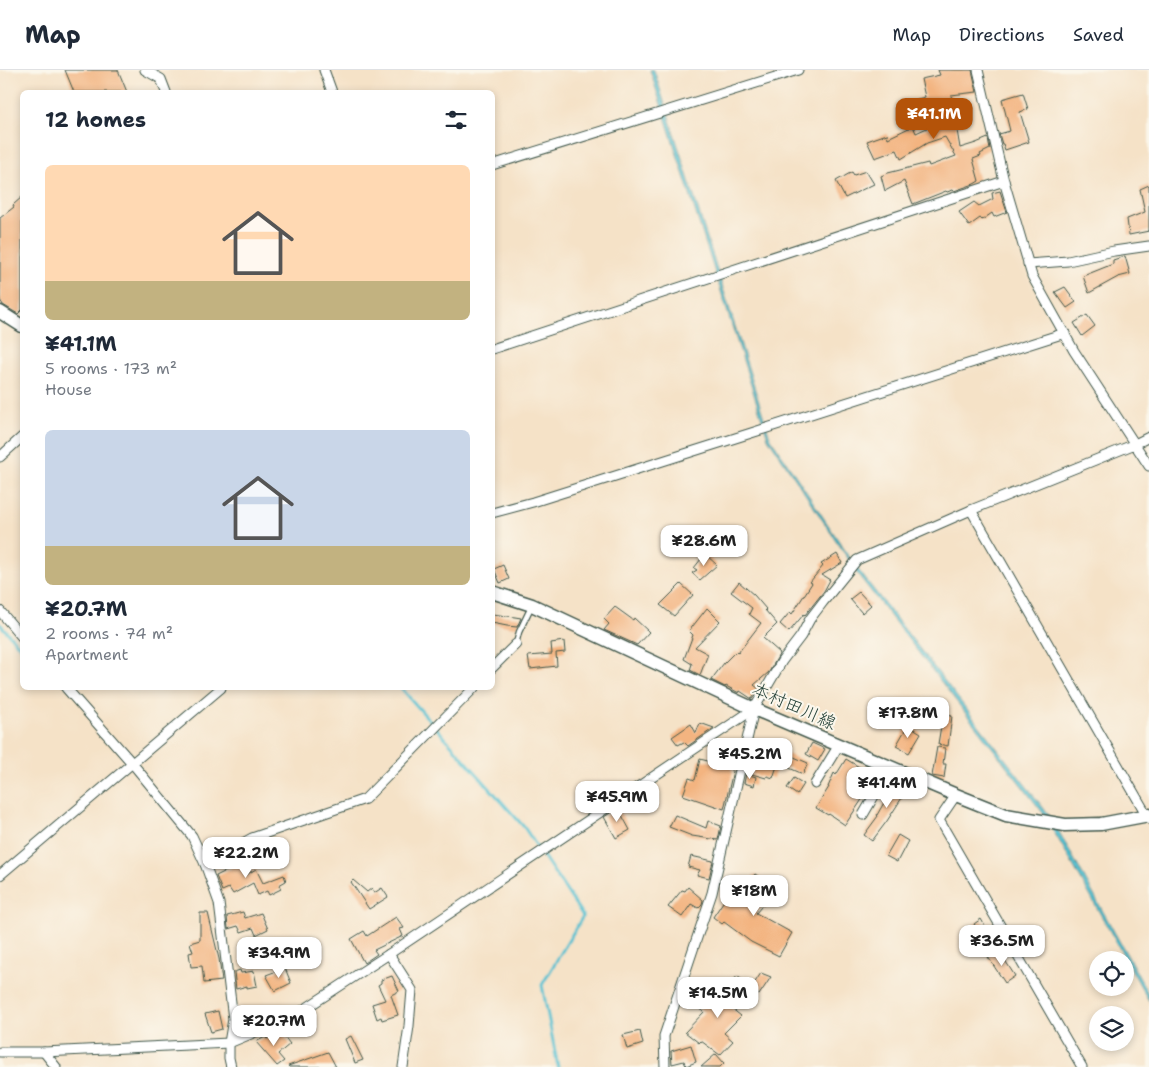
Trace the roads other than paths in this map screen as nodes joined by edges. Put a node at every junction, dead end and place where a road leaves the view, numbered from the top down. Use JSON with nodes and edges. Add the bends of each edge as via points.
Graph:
{"nodes":[{"id":1,"x":145,"y":70,"type":"edge"},
{"id":2,"x":324,"y":70,"type":"edge"},
{"id":3,"x":798,"y":70,"type":"edge"},
{"id":4,"x":978,"y":70,"type":"edge"},
{"id":5,"x":165,"y":90,"type":"edge"},
{"id":6,"x":331,"y":90,"type":"edge"},
{"id":7,"x":495,"y":164,"type":"edge"},
{"id":8,"x":1004,"y":181,"type":"junction"},
{"id":9,"x":1149,"y":246,"type":"edge"},
{"id":10,"x":1028,"y":264,"type":"junction"},
{"id":11,"x":0,"y":312,"type":"edge"},
{"id":12,"x":20,"y":325,"type":"edge"},
{"id":13,"x":1065,"y":333,"type":"junction"},
{"id":14,"x":495,"y":348,"type":"edge"},
{"id":15,"x":1149,"y":437,"type":"edge"},
{"id":16,"x":20,"y":439,"type":"edge"},
{"id":17,"x":1135,"y":444,"type":"junction"},
{"id":18,"x":0,"y":457,"type":"edge"},
{"id":19,"x":1149,"y":466,"type":"edge"},
{"id":20,"x":971,"y":510,"type":"junction"},
{"id":21,"x":495,"y":512,"type":"edge"},
{"id":22,"x":495,"y":593,"type":"edge"},
{"id":23,"x":532,"y":605,"type":"junction"},
{"id":24,"x":0,"y":612,"type":"edge"},
{"id":25,"x":20,"y":635,"type":"edge"},
{"id":26,"x":516,"y":644,"type":"joint"},
{"id":27,"x":495,"y":665,"type":"edge"},
{"id":28,"x":68,"y":690,"type":"edge"},
{"id":29,"x":219,"y":690,"type":"edge"},
{"id":30,"x":472,"y":690,"type":"edge"},
{"id":31,"x":754,"y":708,"type":"junction"},
{"id":32,"x":839,"y":745,"type":"junction"},
{"id":33,"x":132,"y":763,"type":"junction"},
{"id":34,"x":891,"y":767,"type":"junction"},
{"id":35,"x":815,"y":784,"type":"dead end"},
{"id":36,"x":956,"y":795,"type":"junction"},
{"id":37,"x":863,"y":815,"type":"dead end"},
{"id":38,"x":1148,"y":817,"type":"edge"},
{"id":39,"x":205,"y":864,"type":"junction"},
{"id":40,"x":0,"y":875,"type":"edge"},
{"id":41,"x":389,"y":954,"type":"junction"},
{"id":42,"x":229,"y":1043,"type":"junction"},
{"id":43,"x":0,"y":1052,"type":"edge"},
{"id":44,"x":44,"y":1052,"type":"junction"},
{"id":45,"x":56,"y":1067,"type":"edge"},
{"id":46,"x":231,"y":1067,"type":"edge"},
{"id":47,"x":403,"y":1067,"type":"edge"},
{"id":48,"x":665,"y":1067,"type":"edge"},
{"id":49,"x":1082,"y":1067,"type":"edge"}],
"edges":[{"from":1,"to":5,"type":"street","via":[[161,79]]},
{"from":2,"to":6,"type":"street"},
{"from":3,"to":7,"type":"street"},
{"from":4,"to":8,"type":"street"},
{"from":8,"to":10,"type":"street"},
{"from":8,"to":14,"type":"street"},
{"from":9,"to":10,"type":"street","via":[[1068,261]]},
{"from":10,"to":13,"type":"street"},
{"from":11,"to":12,"type":"main road"},
{"from":13,"to":17,"type":"street"},
{"from":13,"to":21,"type":"street"},
{"from":15,"to":17,"type":"street"},
{"from":16,"to":18,"type":"street"},
{"from":17,"to":19,"type":"street"},
{"from":17,"to":20,"type":"street"},
{"from":20,"to":31,"type":"street","via":[[857,560],[810,619]]},
{"from":20,"to":38,"type":"street"},
{"from":22,"to":23,"type":"main road","name":"本村田川線"},
{"from":23,"to":26,"type":"lane"},
{"from":23,"to":31,"type":"main road","name":"本村田川線"},
{"from":24,"to":25,"type":"street"},
{"from":26,"to":27,"type":"street"},
{"from":28,"to":33,"type":"street"},
{"from":29,"to":33,"type":"street"},
{"from":30,"to":39,"type":"street","via":[[365,799],[252,838]]},
{"from":31,"to":32,"type":"main road","name":"本村田川線"},
{"from":31,"to":41,"type":"street"},
{"from":31,"to":48,"type":"street","via":[[712,893],[664,1036]]},
{"from":32,"to":34,"type":"main road","name":"本村田川線"},
{"from":32,"to":35,"type":"street"},
{"from":33,"to":39,"type":"street","via":[[192,836]]},
{"from":33,"to":40,"type":"street"},
{"from":34,"to":36,"type":"main road","name":"本村田川線"},
{"from":34,"to":37,"type":"street"},
{"from":36,"to":38,"type":"main road","name":"本村田川線","via":[[1006,815],[1065,825]]},
{"from":36,"to":49,"type":"street","via":[[939,820]]},
{"from":39,"to":42,"type":"street","via":[[219,903],[233,1019]]},
{"from":41,"to":42,"type":"street","via":[[294,1016]]},
{"from":41,"to":47,"type":"street","via":[[412,990]]},
{"from":42,"to":44,"type":"street"},
{"from":42,"to":46,"type":"street"},
{"from":43,"to":44,"type":"street"},
{"from":44,"to":45,"type":"street"}]}
